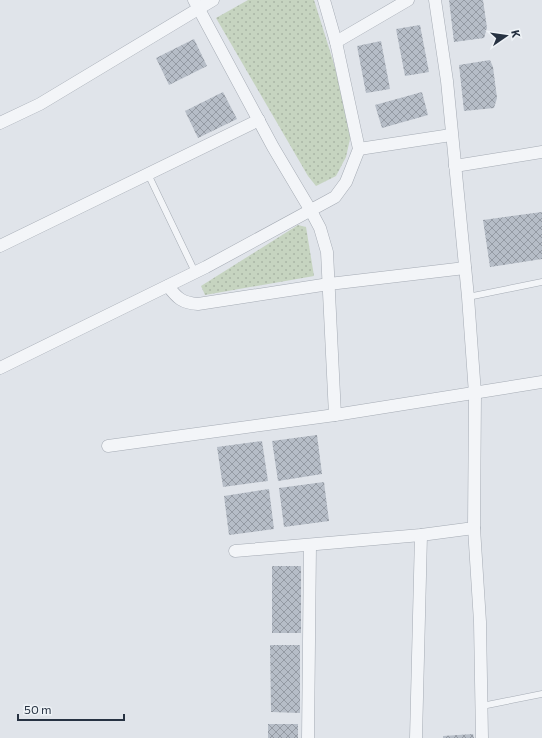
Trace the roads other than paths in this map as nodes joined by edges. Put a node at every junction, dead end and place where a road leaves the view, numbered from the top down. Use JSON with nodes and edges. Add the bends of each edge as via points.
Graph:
{"nodes":[{"id":1,"x":214,"y":0,"type":"edge"},
{"id":2,"x":324,"y":0,"type":"edge"},
{"id":3,"x":408,"y":0,"type":"edge"},
{"id":4,"x":435,"y":0,"type":"edge"},
{"id":5,"x":196,"y":4,"type":"edge"},
{"id":6,"x":336,"y":42,"type":"junction"},
{"id":7,"x":259,"y":120,"type":"junction"},
{"id":8,"x":0,"y":123,"type":"edge"},
{"id":9,"x":451,"y":135,"type":"junction"},
{"id":10,"x":358,"y":149,"type":"junction"},
{"id":11,"x":542,"y":152,"type":"edge"},
{"id":12,"x":455,"y":166,"type":"junction"},
{"id":13,"x":148,"y":174,"type":"junction"},
{"id":14,"x":311,"y":211,"type":"junction"},
{"id":15,"x":0,"y":246,"type":"edge"},
{"id":16,"x":465,"y":268,"type":"junction"},
{"id":17,"x":196,"y":272,"type":"junction"},
{"id":18,"x":542,"y":282,"type":"edge"},
{"id":19,"x":329,"y":284,"type":"junction"},
{"id":20,"x":168,"y":286,"type":"junction"},
{"id":21,"x":468,"y":297,"type":"junction"},
{"id":22,"x":0,"y":368,"type":"edge"},
{"id":23,"x":542,"y":382,"type":"edge"},
{"id":24,"x":475,"y":394,"type":"junction"},
{"id":25,"x":336,"y":414,"type":"junction"},
{"id":26,"x":108,"y":446,"type":"dead end"},
{"id":27,"x":474,"y":528,"type":"junction"},
{"id":28,"x":421,"y":536,"type":"junction"},
{"id":29,"x":310,"y":545,"type":"junction"},
{"id":30,"x":235,"y":551,"type":"dead end"},
{"id":31,"x":542,"y":694,"type":"edge"},
{"id":32,"x":482,"y":706,"type":"junction"},
{"id":33,"x":308,"y":738,"type":"edge"},
{"id":34,"x":416,"y":738,"type":"edge"},
{"id":35,"x":482,"y":738,"type":"edge"}],
"edges":[{"from":1,"to":5,"type":"street"},
{"from":2,"to":6,"type":"street"},
{"from":3,"to":6,"type":"street"},
{"from":4,"to":9,"type":"street","via":[[447,82]]},
{"from":5,"to":7,"type":"street"},
{"from":5,"to":8,"type":"street","via":[[40,104]]},
{"from":6,"to":10,"type":"street"},
{"from":7,"to":13,"type":"street"},
{"from":7,"to":14,"type":"street"},
{"from":9,"to":10,"type":"street"},
{"from":9,"to":12,"type":"street"},
{"from":10,"to":14,"type":"street","via":[[346,182],[335,197]]},
{"from":11,"to":12,"type":"street"},
{"from":12,"to":16,"type":"street"},
{"from":13,"to":15,"type":"street"},
{"from":13,"to":17,"type":"lane"},
{"from":14,"to":17,"type":"street"},
{"from":14,"to":19,"type":"street","via":[[320,228],[327,252]]},
{"from":16,"to":19,"type":"street"},
{"from":16,"to":21,"type":"street"},
{"from":17,"to":20,"type":"street"},
{"from":18,"to":21,"type":"lane"},
{"from":19,"to":20,"type":"street","via":[[198,304],[187,304],[180,300]]},
{"from":19,"to":25,"type":"street"},
{"from":20,"to":22,"type":"street"},
{"from":21,"to":24,"type":"street"},
{"from":23,"to":24,"type":"street"},
{"from":24,"to":25,"type":"street"},
{"from":24,"to":27,"type":"street"},
{"from":25,"to":26,"type":"street"},
{"from":27,"to":28,"type":"street"},
{"from":27,"to":32,"type":"street"},
{"from":28,"to":29,"type":"street"},
{"from":28,"to":34,"type":"street"},
{"from":29,"to":30,"type":"street"},
{"from":29,"to":33,"type":"street"},
{"from":31,"to":32,"type":"lane"},
{"from":32,"to":35,"type":"street"}]}
